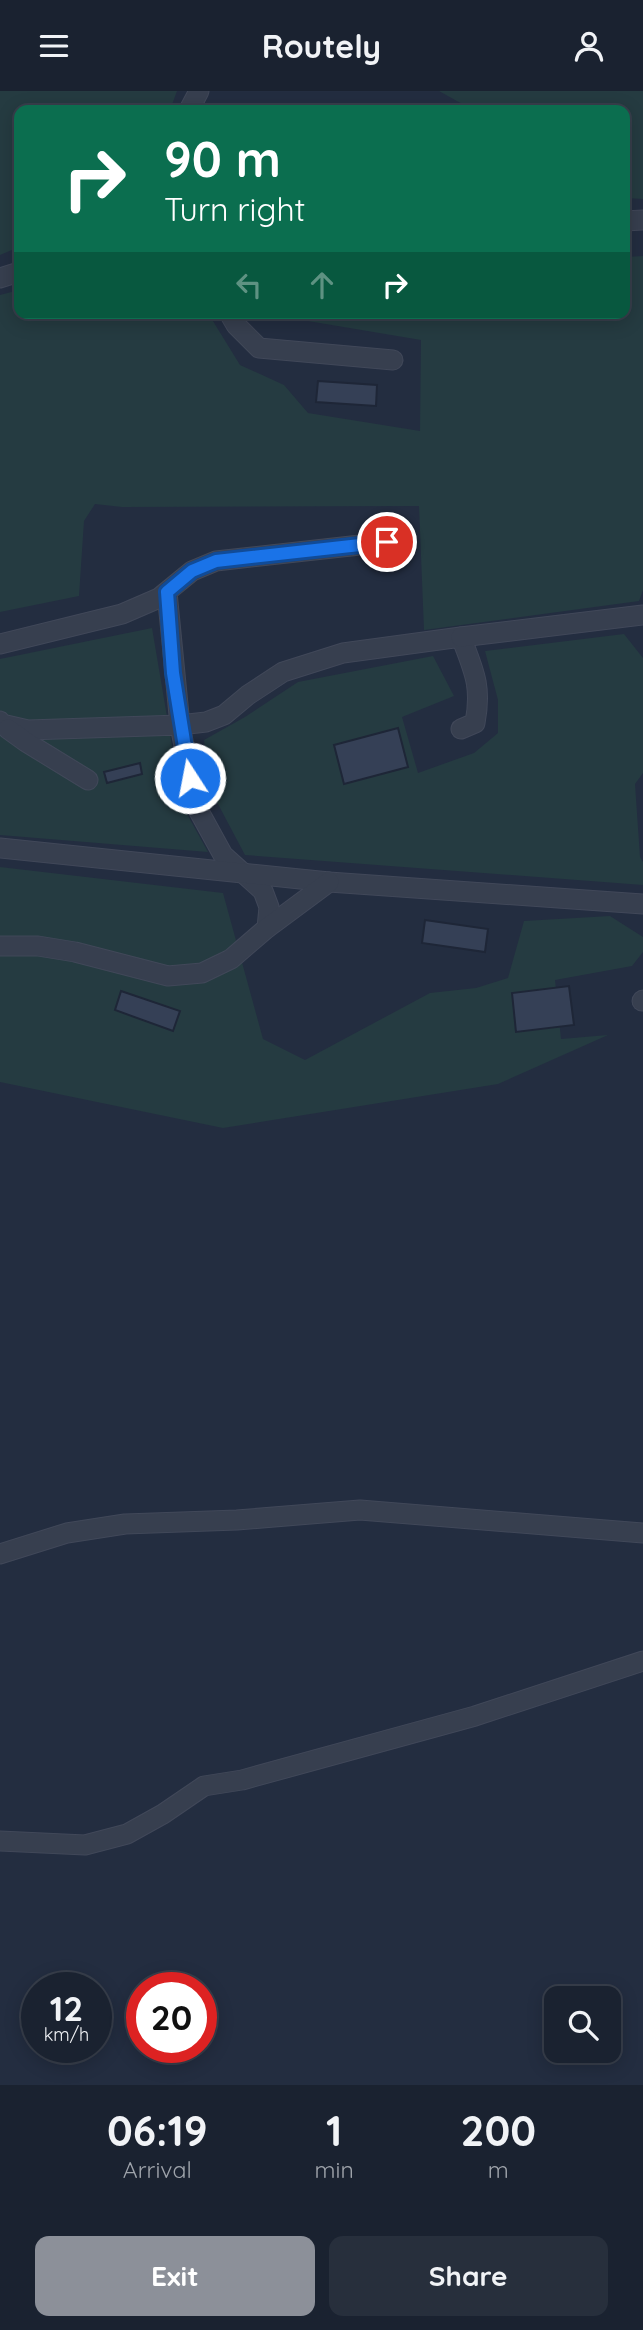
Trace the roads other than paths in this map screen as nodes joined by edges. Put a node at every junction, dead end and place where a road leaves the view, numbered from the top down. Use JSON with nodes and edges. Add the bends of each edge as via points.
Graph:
{"nodes":[{"id":1,"x":232,"y":319,"type":"edge"},
{"id":2,"x":393,"y":361,"type":"dead end"},
{"id":3,"x":387,"y":542,"type":"dead end"},
{"id":4,"x":167,"y":592,"type":"junction"},
{"id":5,"x":643,"y":615,"type":"edge"},
{"id":6,"x":461,"y":637,"type":"junction"},
{"id":7,"x":0,"y":644,"type":"edge"},
{"id":8,"x":1,"y":723,"type":"edge"},
{"id":9,"x":180,"y":725,"type":"junction"},
{"id":10,"x":461,"y":729,"type":"dead end"},
{"id":11,"x":88,"y":780,"type":"dead end"},
{"id":12,"x":0,"y":848,"type":"edge"},
{"id":13,"x":243,"y":874,"type":"junction"},
{"id":14,"x":329,"y":882,"type":"junction"},
{"id":15,"x":643,"y":904,"type":"edge"},
{"id":16,"x":268,"y":928,"type":"junction"},
{"id":17,"x":0,"y":946,"type":"edge"},
{"id":18,"x":643,"y":1533,"type":"edge"},
{"id":19,"x":0,"y":1554,"type":"edge"},
{"id":20,"x":643,"y":1661,"type":"edge"},
{"id":21,"x":0,"y":1841,"type":"edge"}],
"edges":[{"from":1,"to":2,"type":"lane","via":[[260,348]]},
{"from":3,"to":4,"type":"lane","via":[[216,561],[192,571]]},
{"from":4,"to":7,"type":"lane","via":[[122,614]]},
{"from":4,"to":9,"type":"lane"},
{"from":5,"to":6,"type":"lane"},
{"from":6,"to":9,"type":"lane","via":[[343,653],[283,672],[224,715]]},
{"from":6,"to":10,"type":"lane","via":[[479,700],[475,723]]},
{"from":8,"to":9,"type":"lane","via":[[28,730]]},
{"from":8,"to":11,"type":"lane"},
{"from":9,"to":13,"type":"lane","via":[[195,804],[223,855]]},
{"from":12,"to":13,"type":"lane"},
{"from":13,"to":14,"type":"lane"},
{"from":13,"to":16,"type":"lane","via":[[263,891],[269,907]]},
{"from":14,"to":15,"type":"lane"},
{"from":14,"to":16,"type":"lane"},
{"from":16,"to":17,"type":"lane","via":[[231,959],[202,973],[168,976],[63,950]]},
{"from":18,"to":19,"type":"lane","via":[[360,1510],[125,1524],[67,1534]]},
{"from":20,"to":21,"type":"lane","via":[[475,1716],[243,1780],[204,1786],[127,1834],[85,1845]]}]}
